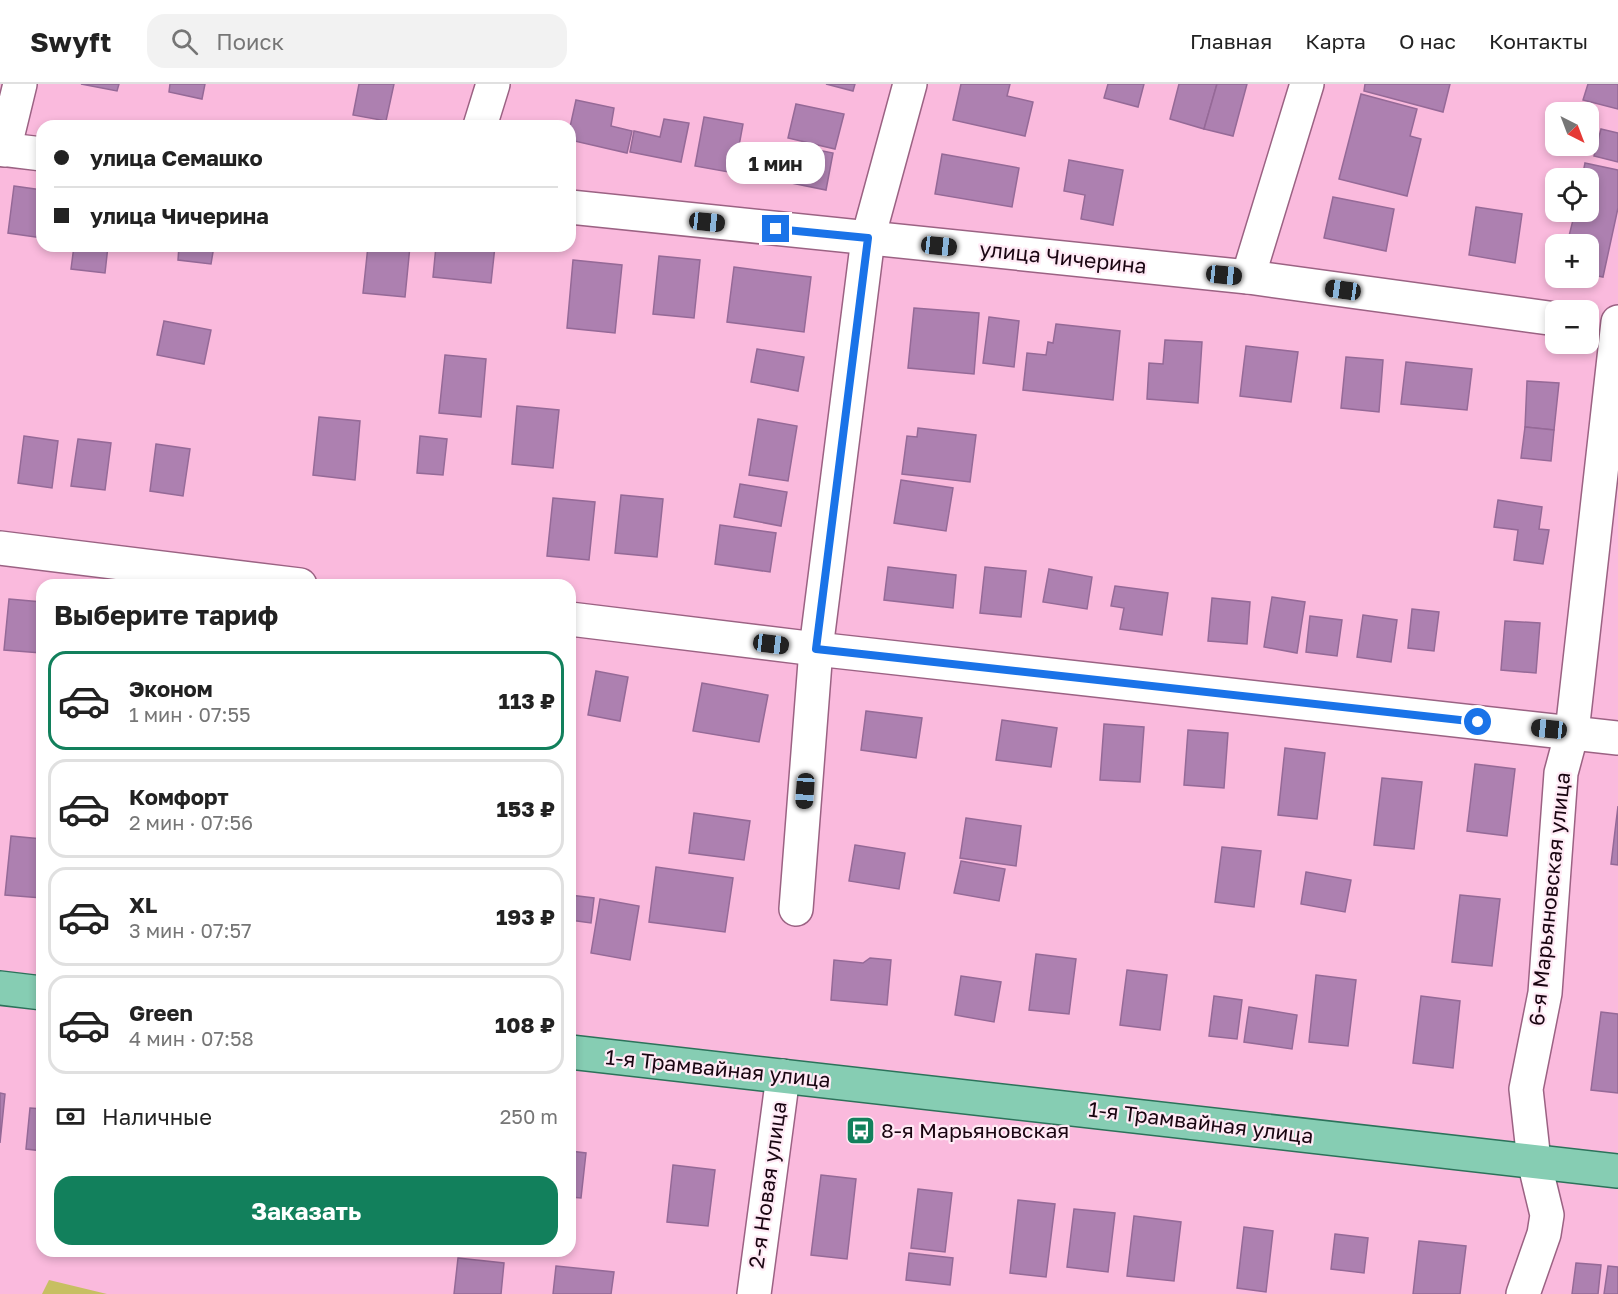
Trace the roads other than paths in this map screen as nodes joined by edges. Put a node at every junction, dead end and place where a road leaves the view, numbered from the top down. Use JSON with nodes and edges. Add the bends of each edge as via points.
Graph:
{"nodes":[{"id":1,"x":20,"y":84,"type":"edge"},
{"id":2,"x":493,"y":84,"type":"edge"},
{"id":3,"x":910,"y":84,"type":"edge"},
{"id":4,"x":1307,"y":84,"type":"edge"},
{"id":5,"x":482,"y":120,"type":"edge"},
{"id":6,"x":2,"y":149,"type":"edge"},
{"id":7,"x":36,"y":153,"type":"edge"},
{"id":8,"x":576,"y":208,"type":"edge"},
{"id":9,"x":868,"y":238,"type":"junction"},
{"id":10,"x":1248,"y":277,"type":"junction"},
{"id":11,"x":1545,"y":318,"type":"edge"},
{"id":12,"x":1610,"y":325,"type":"edge"},
{"id":13,"x":0,"y":548,"type":"edge"},
{"id":14,"x":251,"y":579,"type":"edge"},
{"id":15,"x":576,"y":620,"type":"edge"},
{"id":16,"x":816,"y":649,"type":"junction"},
{"id":17,"x":1572,"y":732,"type":"junction"},
{"id":18,"x":1618,"y":738,"type":"edge"},
{"id":19,"x":796,"y":909,"type":"dead end"},
{"id":20,"x":0,"y":988,"type":"edge"},
{"id":21,"x":36,"y":992,"type":"edge"},
{"id":22,"x":576,"y":1053,"type":"edge"},
{"id":23,"x":783,"y":1076,"type":"junction"},
{"id":24,"x":1534,"y":1161,"type":"junction"},
{"id":25,"x":1618,"y":1171,"type":"edge"},
{"id":26,"x":754,"y":1294,"type":"edge"},
{"id":27,"x":1523,"y":1294,"type":"edge"}],
"edges":[{"from":1,"to":6,"type":"street"},
{"from":2,"to":5,"type":"street"},
{"from":3,"to":9,"type":"street"},
{"from":4,"to":10,"type":"street"},
{"from":6,"to":7,"type":"street"},
{"from":8,"to":9,"type":"street","name":"улица Чичерина"},
{"from":9,"to":10,"type":"street","name":"улица Чичерина"},
{"from":9,"to":16,"type":"street"},
{"from":10,"to":11,"type":"street","name":"улица Чичерина"},
{"from":12,"to":17,"type":"street","name":"6-я Марьяновская улица"},
{"from":13,"to":14,"type":"street"},
{"from":15,"to":16,"type":"street"},
{"from":16,"to":17,"type":"street"},
{"from":16,"to":19,"type":"street"},
{"from":17,"to":18,"type":"street"},
{"from":17,"to":24,"type":"street","name":"6-я Марьяновская улица","via":[[1561,773],[1545,993],[1526,1089]]},
{"from":20,"to":21,"type":"main road"},
{"from":22,"to":23,"type":"main road","name":"1-я Трамвайная улица"},
{"from":23,"to":24,"type":"main road","name":"1-я Трамвайная улица"},
{"from":23,"to":26,"type":"street","name":"2-я Новая улица"},
{"from":24,"to":25,"type":"main road","name":"1-я Трамвайная улица"},
{"from":24,"to":27,"type":"street","name":"6-я Марьяновская улица","via":[[1546,1215],[1544,1234]]}]}
